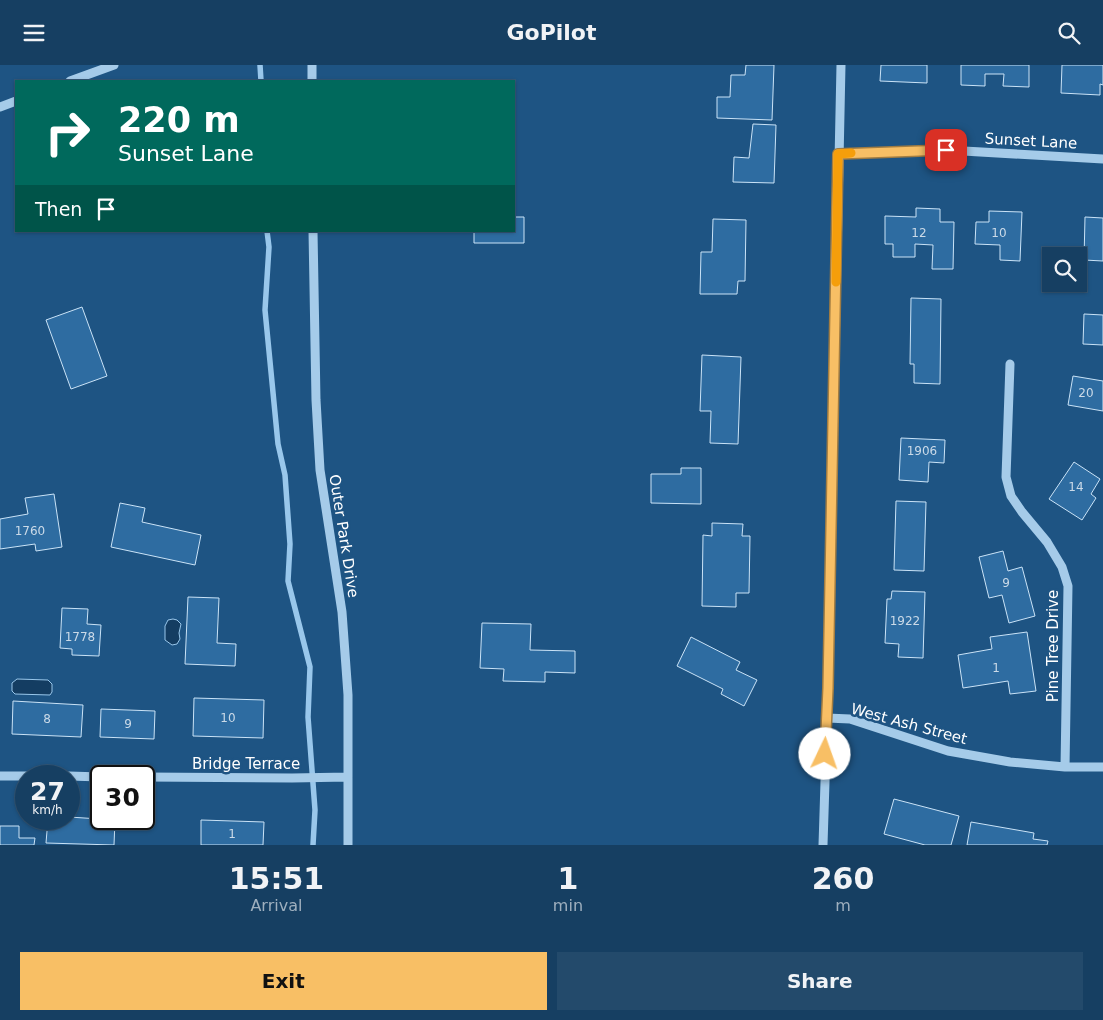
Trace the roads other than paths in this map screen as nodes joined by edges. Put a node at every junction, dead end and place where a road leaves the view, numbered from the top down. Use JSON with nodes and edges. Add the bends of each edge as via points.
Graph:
{"nodes":[{"id":1,"x":114,"y":65,"type":"edge"},
{"id":2,"x":312,"y":65,"type":"edge"},
{"id":3,"x":841,"y":65,"type":"edge"},
{"id":4,"x":73,"y":80,"type":"edge"},
{"id":5,"x":312,"y":80,"type":"edge"},
{"id":6,"x":15,"y":101,"type":"edge"},
{"id":7,"x":0,"y":107,"type":"edge"},
{"id":8,"x":838,"y":154,"type":"junction"},
{"id":9,"x":1103,"y":159,"type":"edge"},
{"id":10,"x":312,"y":232,"type":"edge"},
{"id":11,"x":1010,"y":364,"type":"dead end"},
{"id":12,"x":827,"y":718,"type":"junction"},
{"id":13,"x":1065,"y":767,"type":"junction"},
{"id":14,"x":1103,"y":767,"type":"edge"},
{"id":15,"x":0,"y":776,"type":"edge"},
{"id":16,"x":15,"y":776,"type":"edge"},
{"id":17,"x":155,"y":777,"type":"edge"},
{"id":18,"x":348,"y":777,"type":"junction"},
{"id":19,"x":348,"y":845,"type":"edge"},
{"id":20,"x":823,"y":845,"type":"edge"}],
"edges":[{"from":1,"to":4,"type":"street"},
{"from":2,"to":5,"type":"street"},
{"from":3,"to":8,"type":"street"},
{"from":6,"to":7,"type":"street"},
{"from":8,"to":9,"type":"street","name":"Sunset Lane","via":[[946,150]]},
{"from":8,"to":12,"type":"street"},
{"from":10,"to":18,"type":"street","name":"Outer Park Drive","via":[[320,470],[342,612],[348,695]]},
{"from":11,"to":13,"type":"street","name":"Pine Tree Drive","via":[[1006,477],[1011,496],[1047,542],[1062,567],[1068,586]]},
{"from":12,"to":13,"type":"street","name":"West Ash Street","via":[[850,719],[948,751]]},
{"from":12,"to":20,"type":"street"},
{"from":13,"to":14,"type":"street","name":"West Ash Street"},
{"from":15,"to":16,"type":"street"},
{"from":17,"to":18,"type":"street","name":"Bridge Terrace"},
{"from":18,"to":19,"type":"street","name":"Outer Park Drive"}]}
